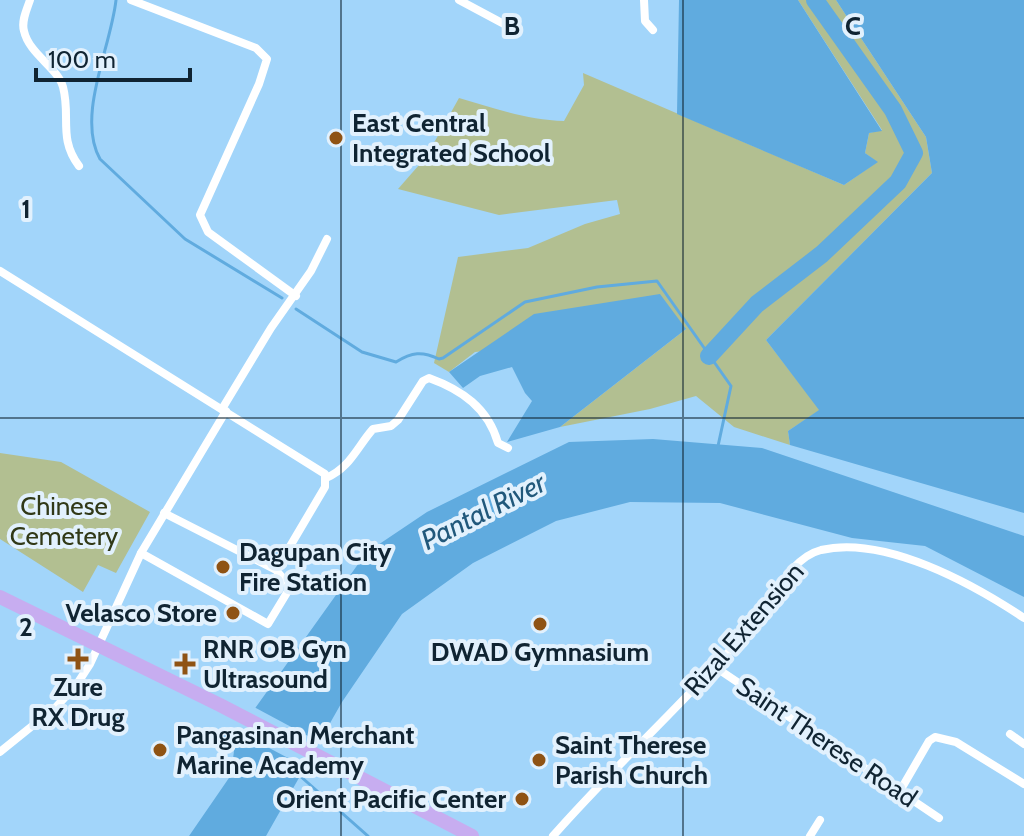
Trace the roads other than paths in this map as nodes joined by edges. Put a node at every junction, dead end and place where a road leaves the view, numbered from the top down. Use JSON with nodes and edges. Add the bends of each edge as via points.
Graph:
{"nodes":[{"id":1,"x":30,"y":0,"type":"edge"},
{"id":2,"x":131,"y":0,"type":"edge"},
{"id":3,"x":459,"y":0,"type":"edge"},
{"id":4,"x":644,"y":0,"type":"edge"},
{"id":5,"x":515,"y":30,"type":"dead end"},
{"id":6,"x":653,"y":30,"type":"dead end"},
{"id":7,"x":79,"y":166,"type":"dead end"},
{"id":8,"x":327,"y":239,"type":"dead end"},
{"id":9,"x":0,"y":271,"type":"edge"},
{"id":10,"x":296,"y":296,"type":"junction"},
{"id":11,"x":224,"y":410,"type":"junction"},
{"id":12,"x":508,"y":448,"type":"dead end"},
{"id":13,"x":326,"y":478,"type":"junction"},
{"id":14,"x":164,"y":513,"type":"junction"},
{"id":15,"x":141,"y":553,"type":"junction"},
{"id":16,"x":276,"y":570,"type":"junction"},
{"id":17,"x":0,"y":597,"type":"edge"},
{"id":18,"x":1024,"y":618,"type":"edge"},
{"id":19,"x":99,"y":645,"type":"junction"},
{"id":20,"x":715,"y":667,"type":"junction"},
{"id":21,"x":1010,"y":734,"type":"dead end"},
{"id":22,"x":1024,"y":744,"type":"edge"},
{"id":23,"x":0,"y":752,"type":"edge"},
{"id":24,"x":1024,"y":784,"type":"edge"},
{"id":25,"x":900,"y":791,"type":"junction"},
{"id":26,"x":939,"y":818,"type":"dead end"},
{"id":27,"x":820,"y":820,"type":"dead end"},
{"id":28,"x":472,"y":836,"type":"edge"},
{"id":29,"x":553,"y":836,"type":"edge"},
{"id":30,"x":810,"y":836,"type":"edge"}],
"edges":[{"from":1,"to":7,"type":"street","via":[[24,31],[62,85],[67,146]]},
{"from":2,"to":10,"type":"street","via":[[256,48],[267,59],[200,215],[208,232]]},
{"from":3,"to":5,"type":"street"},
{"from":4,"to":6,"type":"street","via":[[645,21]]},
{"from":8,"to":10,"type":"street"},
{"from":9,"to":11,"type":"street"},
{"from":10,"to":11,"type":"street","via":[[271,328]]},
{"from":11,"to":13,"type":"street"},
{"from":11,"to":14,"type":"street"},
{"from":12,"to":13,"type":"street","via":[[498,443],[492,423],[467,398],[429,378],[398,420],[373,429],[347,465]]},
{"from":13,"to":16,"type":"street"},
{"from":14,"to":15,"type":"street"},
{"from":14,"to":16,"type":"street"},
{"from":15,"to":16,"type":"street","via":[[268,624],[288,591]]},
{"from":15,"to":19,"type":"street"},
{"from":17,"to":19,"type":"main road"},
{"from":18,"to":20,"type":"street","name":"Rizal Extension","via":[[902,556],[833,548],[794,567]]},
{"from":19,"to":23,"type":"street","via":[[72,692]]},
{"from":19,"to":28,"type":"main road"},
{"from":20,"to":25,"type":"street","name":"Saint Therese Road"},
{"from":20,"to":29,"type":"street","name":"Rizal Extension"},
{"from":21,"to":22,"type":"street"},
{"from":24,"to":25,"type":"street","via":[[956,742],[935,737]]},
{"from":25,"to":26,"type":"street","name":"Saint Therese Road"},
{"from":27,"to":30,"type":"street"}]}
